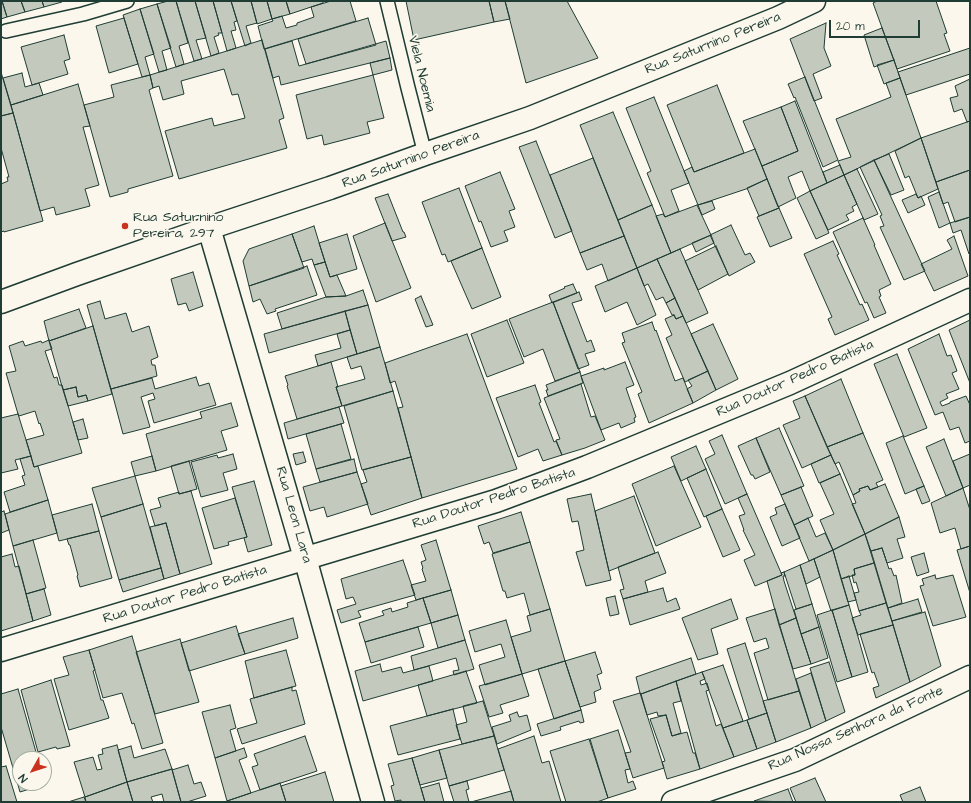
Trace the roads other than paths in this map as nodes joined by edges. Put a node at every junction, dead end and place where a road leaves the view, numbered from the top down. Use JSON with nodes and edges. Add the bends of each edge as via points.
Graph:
{"nodes":[{"id":1,"x":127,"y":1,"type":"edge"},
{"id":2,"x":387,"y":1,"type":"edge"},
{"id":3,"x":814,"y":1,"type":"edge"},
{"id":4,"x":6,"y":31,"type":"dead end"},
{"id":5,"x":425,"y":154,"type":"junction"},
{"id":6,"x":209,"y":228,"type":"junction"},
{"id":7,"x":970,"y":300,"type":"edge"},
{"id":8,"x":1,"y":302,"type":"edge"},
{"id":9,"x":305,"y":558,"type":"junction"},
{"id":10,"x":1,"y":650,"type":"edge"},
{"id":11,"x":970,"y":677,"type":"edge"},
{"id":12,"x":374,"y":802,"type":"edge"},
{"id":13,"x":674,"y":802,"type":"edge"}],
"edges":[{"from":1,"to":4,"type":"lane","via":[[83,14]]},
{"from":2,"to":5,"type":"lane","name":"Viela Noemia"},
{"from":3,"to":5,"type":"street","name":"Rua Saturnino Pereira","via":[[778,18],[530,118]]},
{"from":5,"to":6,"type":"street","name":"Rua Saturnino Pereira"},
{"from":6,"to":8,"type":"street","name":"Rua Saturnino Pereira"},
{"from":6,"to":9,"type":"street","name":"Rua Leon Lara"},
{"from":7,"to":9,"type":"street","name":"Rua Doutor Pedro Batista","via":[[790,383],[587,467],[496,501]]},
{"from":9,"to":10,"type":"street","name":"Rua Doutor Pedro Batista"},
{"from":9,"to":12,"type":"street","name":"Rua Leon Lara"},
{"from":11,"to":13,"type":"street","name":"Rua Nossa Senhora da Fonte","via":[[795,760]]}]}
